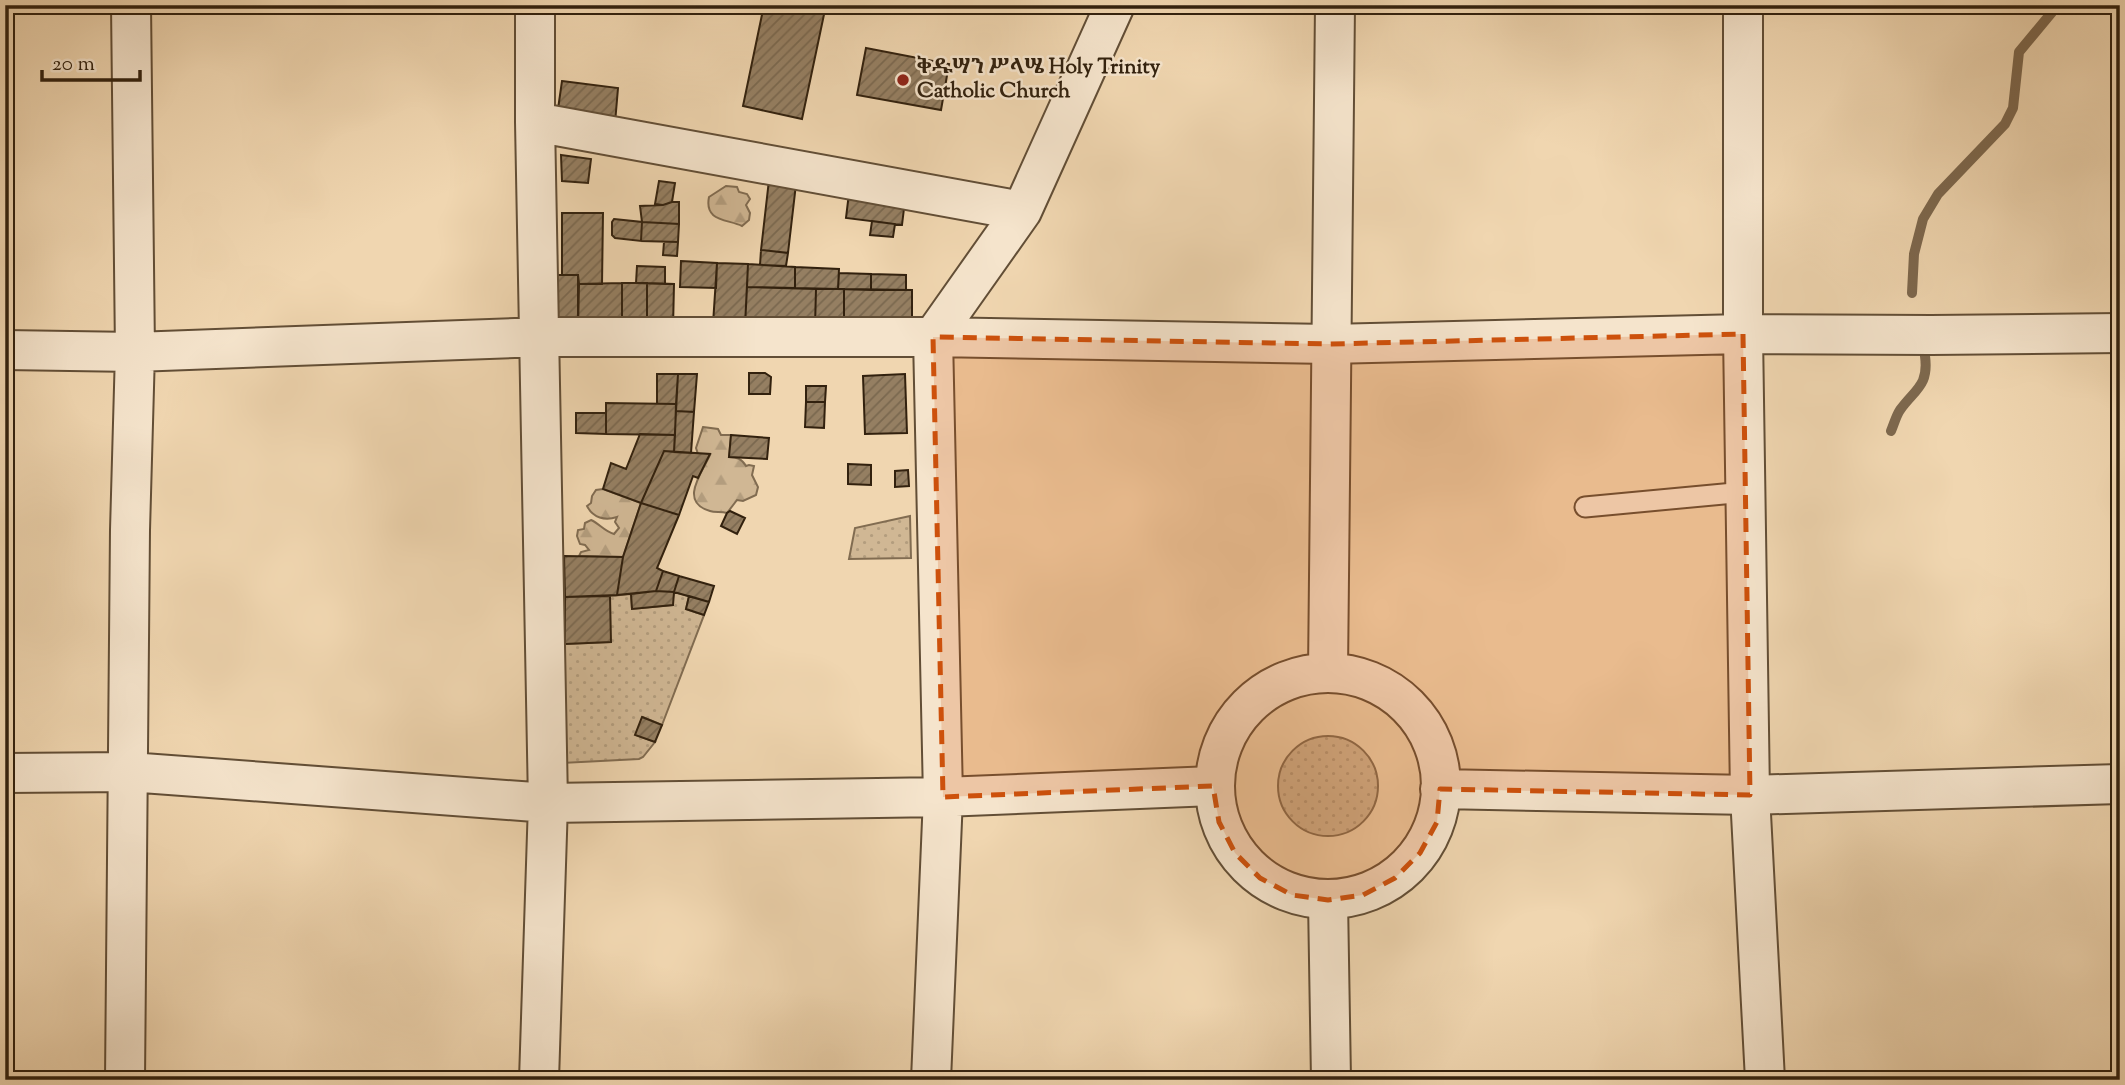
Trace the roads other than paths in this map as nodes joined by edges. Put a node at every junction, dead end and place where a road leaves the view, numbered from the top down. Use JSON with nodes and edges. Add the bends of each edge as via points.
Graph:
{"nodes":[{"id":1,"x":131,"y":5,"type":"edge"},
{"id":2,"x":535,"y":5,"type":"edge"},
{"id":3,"x":1115,"y":5,"type":"edge"},
{"id":4,"x":1335,"y":5,"type":"edge"},
{"id":5,"x":1743,"y":5,"type":"edge"},
{"id":6,"x":536,"y":122,"type":"junction"},
{"id":7,"x":1022,"y":211,"type":"junction"},
{"id":8,"x":2120,"y":333,"type":"edge"},
{"id":9,"x":1743,"y":334,"type":"junction"},
{"id":10,"x":541,"y":337,"type":"junction"},
{"id":11,"x":933,"y":337,"type":"junction"},
{"id":12,"x":1330,"y":344,"type":"junction"},
{"id":13,"x":5,"y":349,"type":"edge"},
{"id":14,"x":135,"y":352,"type":"junction"},
{"id":15,"x":1745,"y":492,"type":"junction"},
{"id":16,"x":1585,"y":507,"type":"dead end"},
{"id":17,"x":1328,"y":673,"type":"junction"},
{"id":18,"x":129,"y":772,"type":"junction"},
{"id":19,"x":5,"y":773,"type":"edge"},
{"id":20,"x":2120,"y":784,"type":"edge"},
{"id":21,"x":1213,"y":786,"type":"junction"},
{"id":22,"x":1440,"y":789,"type":"junction"},
{"id":23,"x":1750,"y":795,"type":"junction"},
{"id":24,"x":943,"y":797,"type":"junction"},
{"id":25,"x":548,"y":803,"type":"junction"},
{"id":26,"x":1328,"y":900,"type":"junction"},
{"id":27,"x":125,"y":1080,"type":"edge"},
{"id":28,"x":539,"y":1080,"type":"edge"},
{"id":29,"x":931,"y":1080,"type":"edge"},
{"id":30,"x":1331,"y":1080,"type":"edge"},
{"id":31,"x":1765,"y":1080,"type":"edge"}],
"edges":[{"from":1,"to":14,"type":"street"},
{"from":2,"to":6,"type":"street"},
{"from":3,"to":7,"type":"street"},
{"from":4,"to":12,"type":"street"},
{"from":5,"to":9,"type":"street"},
{"from":6,"to":7,"type":"street"},
{"from":6,"to":10,"type":"street"},
{"from":7,"to":11,"type":"street"},
{"from":8,"to":9,"type":"street"},
{"from":9,"to":12,"type":"street"},
{"from":9,"to":15,"type":"street"},
{"from":10,"to":11,"type":"street"},
{"from":10,"to":14,"type":"street"},
{"from":10,"to":25,"type":"street"},
{"from":11,"to":12,"type":"street"},
{"from":11,"to":24,"type":"street"},
{"from":12,"to":17,"type":"street"},
{"from":13,"to":14,"type":"street"},
{"from":14,"to":18,"type":"street"},
{"from":15,"to":16,"type":"lane"},
{"from":15,"to":23,"type":"street"},
{"from":17,"to":21,"type":"street","via":[[1292,678],[1260,694],[1235,720],[1219,751]]},
{"from":17,"to":22,"type":"street","via":[[1363,678],[1395,694],[1420,719],[1437,751]]},
{"from":18,"to":19,"type":"street"},
{"from":18,"to":25,"type":"street"},
{"from":18,"to":27,"type":"street"},
{"from":20,"to":23,"type":"street"},
{"from":21,"to":24,"type":"street"},
{"from":21,"to":26,"type":"street","via":[[1219,822],[1235,853],[1260,878],[1292,895]]},
{"from":22,"to":23,"type":"street"},
{"from":22,"to":26,"type":"street","via":[[1437,821],[1420,853],[1395,878],[1363,895]]},
{"from":23,"to":31,"type":"street"},
{"from":24,"to":25,"type":"street"},
{"from":24,"to":29,"type":"street"},
{"from":25,"to":28,"type":"street"},
{"from":26,"to":30,"type":"street"}]}
